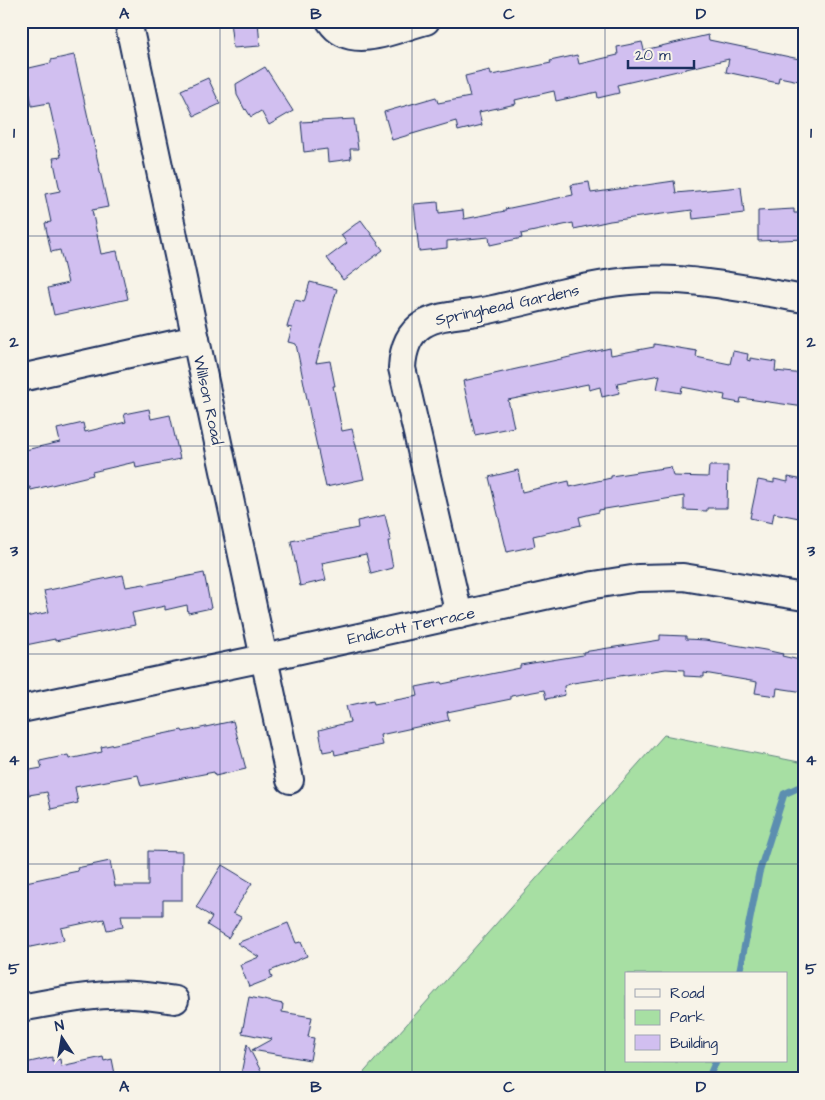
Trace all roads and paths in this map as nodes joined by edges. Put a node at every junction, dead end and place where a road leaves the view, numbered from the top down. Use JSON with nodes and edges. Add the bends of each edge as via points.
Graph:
{"nodes":[{"id":1,"x":128,"y":21,"type":"edge"},
{"id":2,"x":330,"y":21,"type":"edge"},
{"id":3,"x":426,"y":21,"type":"edge"},
{"id":4,"x":804,"y":299,"type":"edge"},
{"id":5,"x":196,"y":339,"type":"junction"},
{"id":6,"x":21,"y":378,"type":"edge"},
{"id":7,"x":804,"y":597,"type":"edge"},
{"id":8,"x":459,"y":615,"type":"junction"},
{"id":9,"x":264,"y":658,"type":"junction"},
{"id":10,"x":21,"y":709,"type":"edge"},
{"id":11,"x":290,"y":780,"type":"dead end"},
{"id":12,"x":175,"y":1000,"type":"dead end"},
{"id":13,"x":21,"y":1008,"type":"edge"}],
"edges":[{"from":1,"to":5,"type":"street","name":"Willson Road"},
{"from":2,"to":3,"type":"street","via":[[345,35],[356,36],[379,35]]},
{"from":4,"to":8,"type":"street","name":"Springhead Gardens","via":[[690,281],[642,280],[595,285],[489,310],[439,317],[418,330],[404,351],[402,368]]},
{"from":5,"to":6,"type":"street"},
{"from":5,"to":9,"type":"street","name":"Willson Road"},
{"from":7,"to":8,"type":"street","name":"Endicott Terrace","via":[[683,577],[638,578]]},
{"from":8,"to":9,"type":"street","name":"Endicott Terrace"},
{"from":9,"to":10,"type":"street","name":"Endicott Terrace"},
{"from":9,"to":11,"type":"street","name":"Willson Road"},
{"from":12,"to":13,"type":"street","via":[[110,994]]}]}
